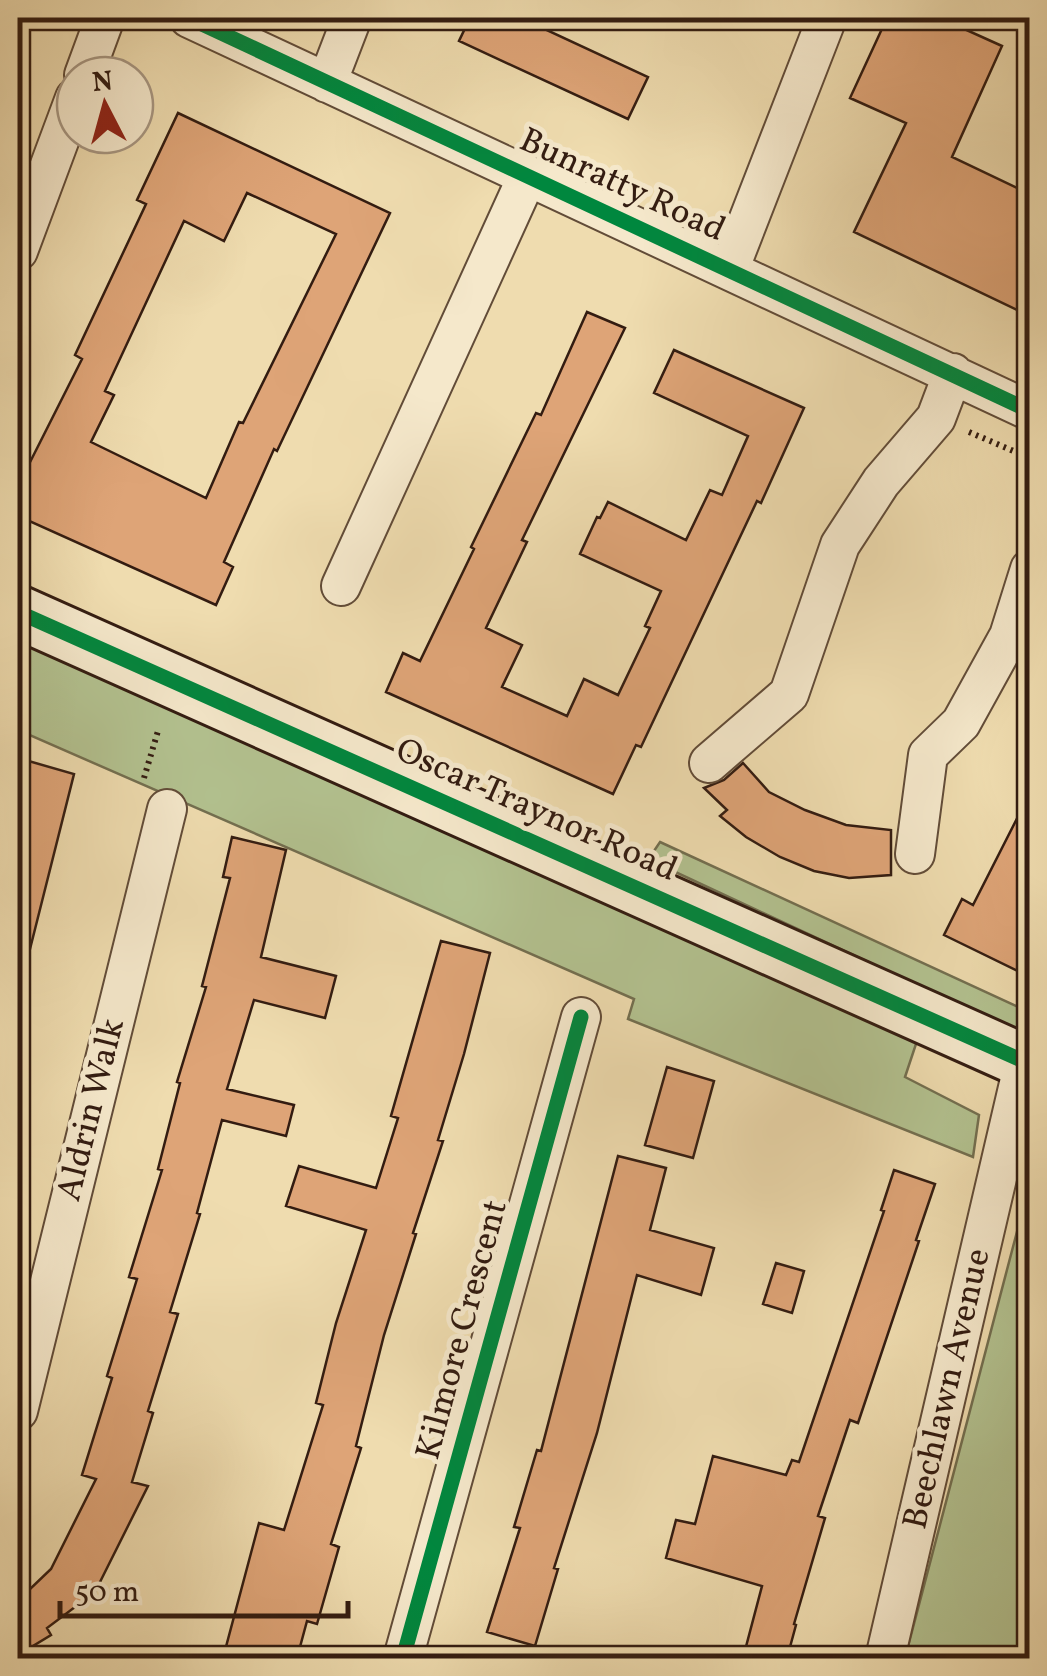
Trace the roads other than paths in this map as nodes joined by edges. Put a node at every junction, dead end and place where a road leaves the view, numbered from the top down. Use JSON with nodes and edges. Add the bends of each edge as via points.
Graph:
{"nodes":[{"id":1,"x":105,"y":18,"type":"edge"},
{"id":2,"x":189,"y":18,"type":"edge"},
{"id":3,"x":352,"y":18,"type":"edge"},
{"id":4,"x":827,"y":18,"type":"edge"},
{"id":5,"x":91,"y":55,"type":"edge"},
{"id":6,"x":327,"y":83,"type":"junction"},
{"id":7,"x":55,"y":152,"type":"edge"},
{"id":8,"x":528,"y":174,"type":"junction"},
{"id":9,"x":18,"y":251,"type":"edge"},
{"id":10,"x":729,"y":270,"type":"junction"},
{"id":11,"x":953,"y":373,"type":"junction"},
{"id":12,"x":1030,"y":411,"type":"edge"},
{"id":13,"x":1030,"y":568,"type":"edge"},
{"id":14,"x":341,"y":586,"type":"dead end"},
{"id":15,"x":18,"y":612,"type":"edge"},
{"id":16,"x":709,"y":763,"type":"dead end"},
{"id":17,"x":167,"y":809,"type":"dead end"},
{"id":18,"x":915,"y":854,"type":"dead end"},
{"id":19,"x":581,"y":1017,"type":"dead end"},
{"id":20,"x":1027,"y":1063,"type":"edge"},
{"id":21,"x":18,"y":1411,"type":"edge"},
{"id":22,"x":403,"y":1658,"type":"edge"},
{"id":23,"x":885,"y":1658,"type":"edge"}],
"edges":[{"from":1,"to":5,"type":"street"},
{"from":2,"to":6,"type":"street","name":"Bunratty Road"},
{"from":3,"to":6,"type":"street"},
{"from":4,"to":10,"type":"street"},
{"from":6,"to":8,"type":"street","name":"Bunratty Road"},
{"from":7,"to":9,"type":"street"},
{"from":8,"to":10,"type":"street","name":"Bunratty Road"},
{"from":8,"to":14,"type":"street","name":"Bunratty Road"},
{"from":10,"to":11,"type":"street","name":"Bunratty Road"},
{"from":11,"to":12,"type":"street","name":"Bunratty Road"},
{"from":11,"to":16,"type":"street","via":[[936,418],[840,544],[789,694]]},
{"from":13,"to":18,"type":"street","via":[[1009,636],[961,723],[928,755]]},
{"from":15,"to":20,"type":"main road","name":"Oscar Traynor Road"},
{"from":17,"to":21,"type":"street","name":"Aldrin Walk"},
{"from":19,"to":22,"type":"street","name":"Kilmore Crescent"},
{"from":20,"to":23,"type":"street","name":"Beechlawn Avenue"}]}
